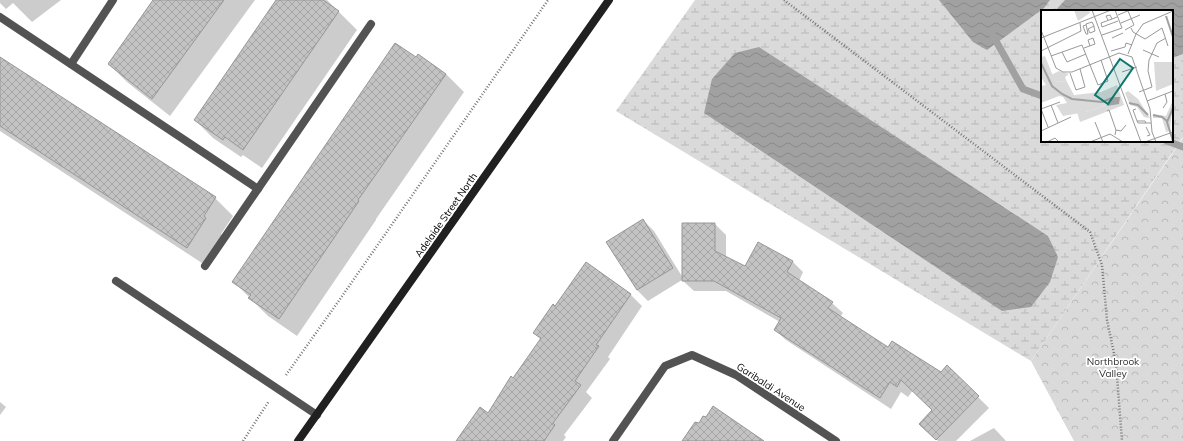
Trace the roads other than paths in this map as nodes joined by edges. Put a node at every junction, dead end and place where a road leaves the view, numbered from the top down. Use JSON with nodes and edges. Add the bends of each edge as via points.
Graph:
{"nodes":[{"id":1,"x":113,"y":0,"type":"edge"},
{"id":2,"x":609,"y":0,"type":"edge"},
{"id":3,"x":0,"y":17,"type":"edge"},
{"id":4,"x":371,"y":24,"type":"dead end"},
{"id":5,"x":71,"y":64,"type":"junction"},
{"id":6,"x":258,"y":189,"type":"junction"},
{"id":7,"x":205,"y":266,"type":"dead end"},
{"id":8,"x":116,"y":281,"type":"dead end"},
{"id":9,"x":317,"y":415,"type":"junction"},
{"id":10,"x":298,"y":441,"type":"edge"},
{"id":11,"x":613,"y":441,"type":"edge"},
{"id":12,"x":836,"y":441,"type":"edge"}],
"edges":[{"from":1,"to":5,"type":"street"},
{"from":2,"to":9,"type":"main road","name":"Adelaide Street North"},
{"from":3,"to":5,"type":"street"},
{"from":4,"to":6,"type":"street"},
{"from":5,"to":6,"type":"street"},
{"from":6,"to":7,"type":"street"},
{"from":8,"to":9,"type":"street"},
{"from":9,"to":10,"type":"main road","name":"Adelaide Street North"},
{"from":11,"to":12,"type":"street","name":"Garibaldi Avenue","via":[[665,366],[692,356],[736,375]]}]}
